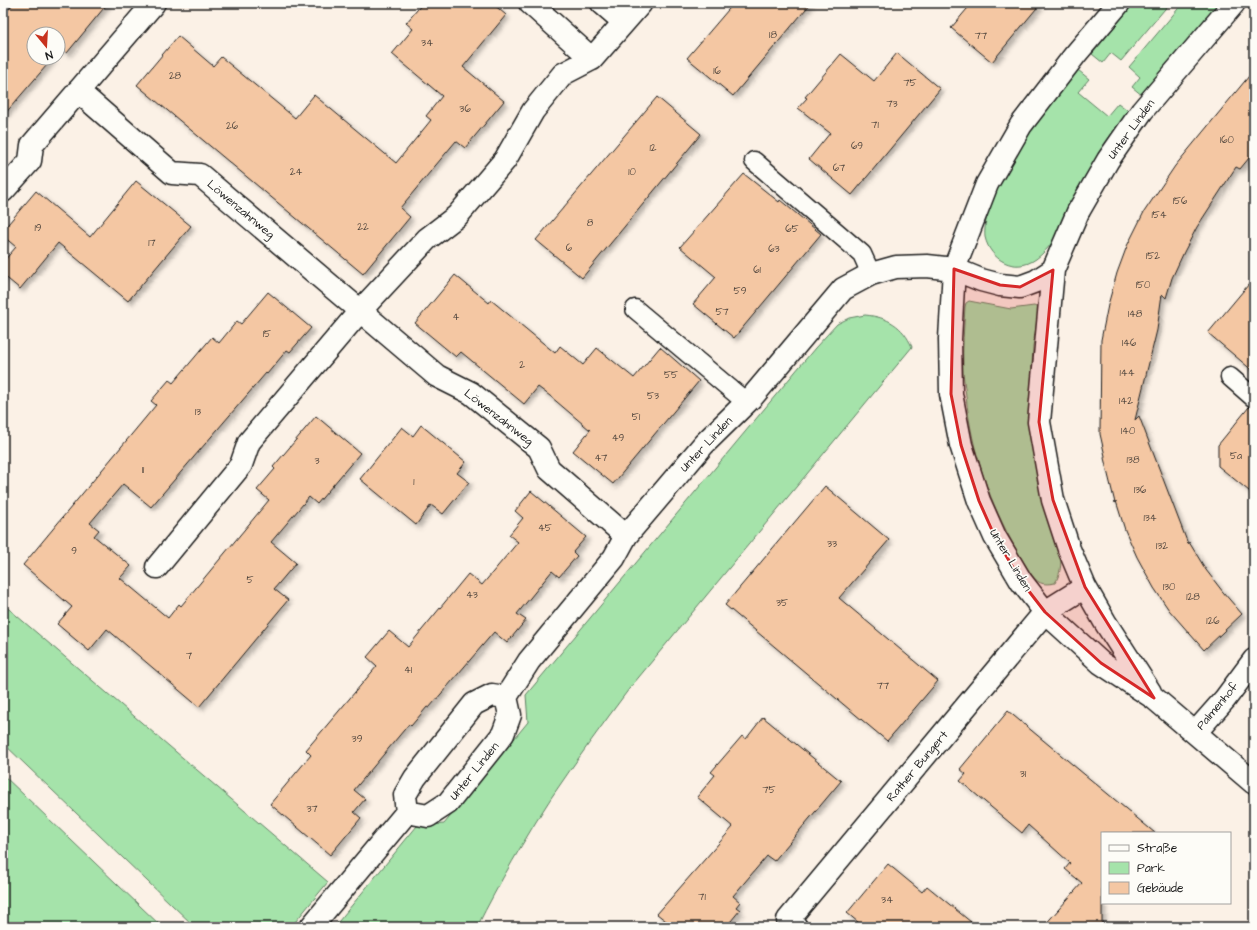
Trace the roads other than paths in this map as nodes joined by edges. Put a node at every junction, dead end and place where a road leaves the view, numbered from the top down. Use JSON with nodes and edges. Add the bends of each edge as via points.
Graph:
{"nodes":[{"id":1,"x":154,"y":3,"type":"edge"},
{"id":2,"x":530,"y":3,"type":"edge"},
{"id":3,"x":602,"y":3,"type":"edge"},
{"id":4,"x":641,"y":3,"type":"edge"},
{"id":5,"x":1118,"y":3,"type":"edge"},
{"id":6,"x":1234,"y":3,"type":"edge"},
{"id":7,"x":624,"y":22,"type":"junction"},
{"id":8,"x":592,"y":59,"type":"junction"},
{"id":9,"x":78,"y":91,"type":"junction"},
{"id":10,"x":754,"y":161,"type":"dead end"},
{"id":11,"x":3,"y":191,"type":"edge"},
{"id":12,"x":954,"y":269,"type":"junction"},
{"id":13,"x":1053,"y":270,"type":"junction"},
{"id":14,"x":871,"y":274,"type":"junction"},
{"id":15,"x":635,"y":309,"type":"dead end"},
{"id":16,"x":360,"y":312,"type":"junction"},
{"id":17,"x":1230,"y":377,"type":"dead end"},
{"id":18,"x":1254,"y":398,"type":"edge"},
{"id":19,"x":746,"y":402,"type":"junction"},
{"id":20,"x":626,"y":536,"type":"junction"},
{"id":21,"x":157,"y":567,"type":"dead end"},
{"id":22,"x":1084,"y":587,"type":"junction"},
{"id":23,"x":1045,"y":612,"type":"junction"},
{"id":24,"x":1254,"y":660,"type":"edge"},
{"id":25,"x":506,"y":697,"type":"junction"},
{"id":26,"x":1154,"y":698,"type":"junction"},
{"id":27,"x":1195,"y":733,"type":"junction"},
{"id":28,"x":1254,"y":783,"type":"edge"},
{"id":29,"x":407,"y":812,"type":"junction"},
{"id":30,"x":789,"y":925,"type":"edge"},
{"id":31,"x":311,"y":927,"type":"edge"}],
"edges":[{"from":1,"to":9,"type":"street"},
{"from":2,"to":8,"type":"street"},
{"from":3,"to":7,"type":"street"},
{"from":4,"to":7,"type":"street"},
{"from":5,"to":12,"type":"street","name":"Unter Linden","via":[[1021,125],[987,184]]},
{"from":6,"to":13,"type":"street","name":"Unter Linden","via":[[1142,111],[1108,160],[1078,212]]},
{"from":7,"to":8,"type":"street"},
{"from":8,"to":16,"type":"street","via":[[563,74],[533,111],[505,160],[491,177],[457,216],[427,239]]},
{"from":9,"to":11,"type":"street","via":[[32,145],[30,161]]},
{"from":9,"to":16,"type":"street","name":"Löwenzahnweg","via":[[172,173],[200,175]]},
{"from":10,"to":14,"type":"lane","via":[[862,254]]},
{"from":12,"to":13,"type":"street","name":"Unter Linden","via":[[981,280],[1020,287]]},
{"from":12,"to":14,"type":"street","name":"Unter Linden","via":[[927,266],[896,267]]},
{"from":12,"to":23,"type":"street","name":"Unter Linden","via":[[950,339],[951,394],[961,445],[979,501],[995,537]]},
{"from":13,"to":22,"type":"street","name":"Unter Linden","via":[[1039,422],[1053,500]]},
{"from":14,"to":19,"type":"street","name":"Unter Linden","via":[[843,289]]},
{"from":15,"to":19,"type":"lane"},
{"from":16,"to":20,"type":"street","name":"Löwenzahnweg","via":[[437,376],[471,393],[539,448],[548,469]]},
{"from":16,"to":21,"type":"street","via":[[249,442],[241,465]]},
{"from":17,"to":18,"type":"lane"},
{"from":19,"to":20,"type":"street","name":"Unter Linden","via":[[704,444]]},
{"from":20,"to":25,"type":"street","name":"Unter Linden","via":[[614,558],[529,661]]},
{"from":22,"to":23,"type":"street"},
{"from":22,"to":26,"type":"street","name":"Unter Linden"},
{"from":23,"to":26,"type":"street","name":"Unter Linden","via":[[1101,663]]},
{"from":23,"to":30,"type":"street","name":"Rather Bungert"},
{"from":24,"to":27,"type":"street","name":"Palmenhof"},
{"from":25,"to":29,"type":"street","via":[[492,695],[474,704],[415,778],[405,795]]},
{"from":25,"to":29,"type":"street","name":"Unter Linden","via":[[510,715],[503,734],[448,803],[428,816]]},
{"from":26,"to":27,"type":"street","name":"Unter Linden"},
{"from":27,"to":28,"type":"street","name":"Unter Linden"},
{"from":29,"to":31,"type":"street"}]}
